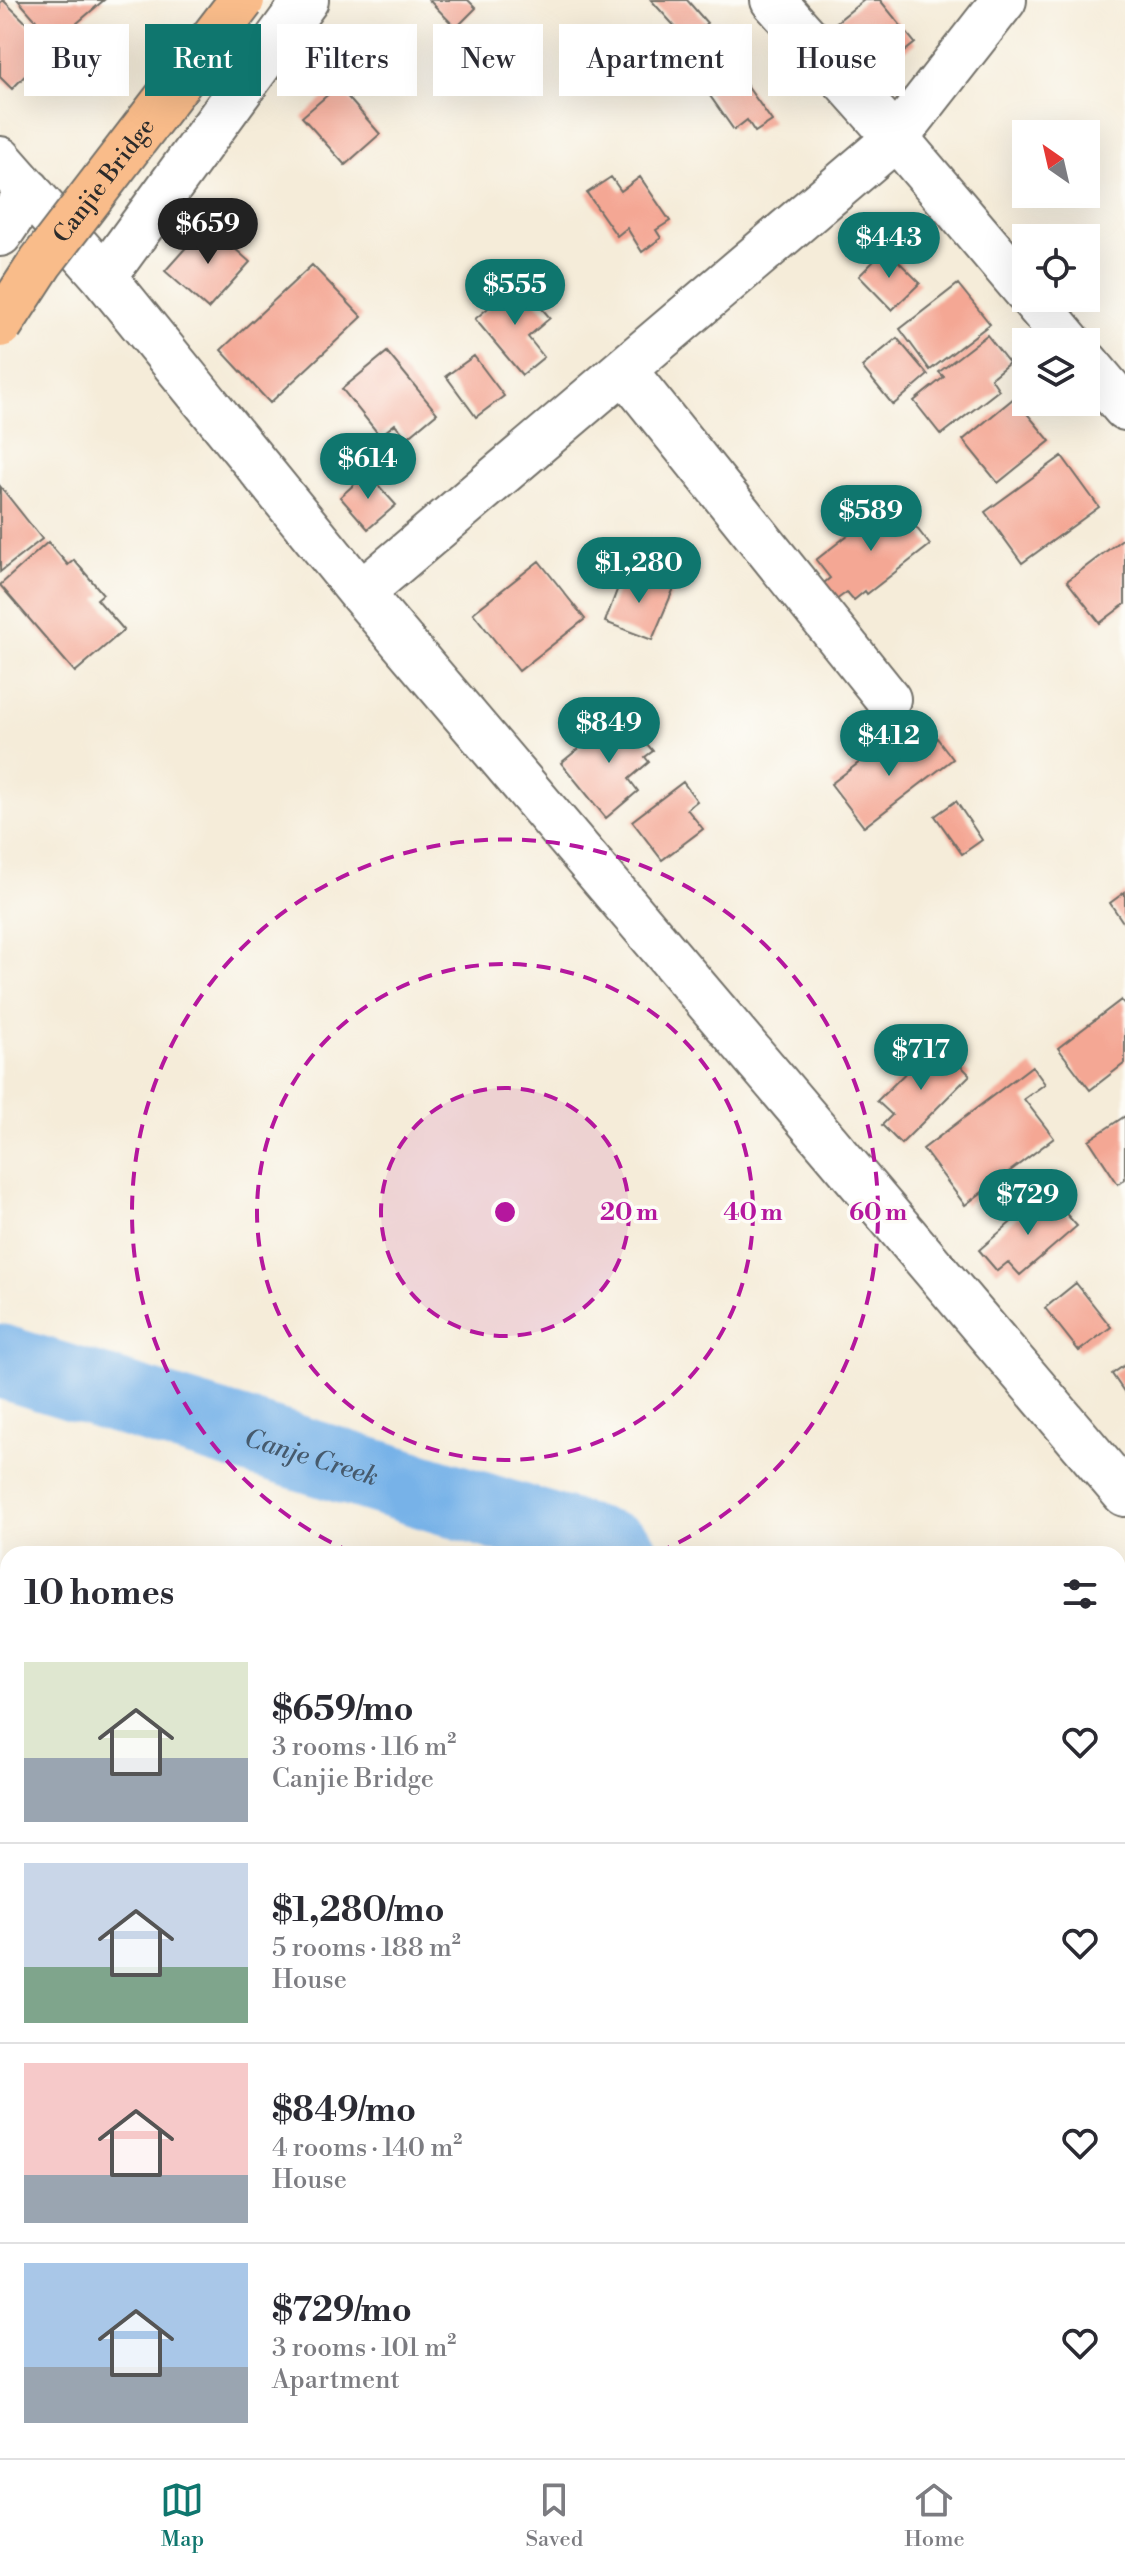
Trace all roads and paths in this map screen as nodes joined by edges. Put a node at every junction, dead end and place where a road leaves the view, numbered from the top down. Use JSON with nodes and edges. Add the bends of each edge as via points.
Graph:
{"nodes":[{"id":1,"x":242,"y":0,"type":"edge"},
{"id":2,"x":306,"y":0,"type":"edge"},
{"id":3,"x":773,"y":0,"type":"edge"},
{"id":4,"x":1004,"y":0,"type":"edge"},
{"id":5,"x":896,"y":138,"type":"junction"},
{"id":6,"x":0,"y":159,"type":"edge"},
{"id":7,"x":29,"y":191,"type":"junction"},
{"id":8,"x":0,"y":234,"type":"edge"},
{"id":9,"x":1012,"y":275,"type":"edge"},
{"id":10,"x":104,"y":277,"type":"junction"},
{"id":11,"x":1044,"y":312,"type":"edge"},
{"id":12,"x":0,"y":325,"type":"edge"},
{"id":13,"x":1057,"y":328,"type":"edge"},
{"id":14,"x":624,"y":370,"type":"junction"},
{"id":15,"x":1100,"y":379,"type":"edge"},
{"id":16,"x":1125,"y":408,"type":"edge"},
{"id":17,"x":361,"y":593,"type":"junction"},
{"id":18,"x":888,"y":699,"type":"dead end"},
{"id":19,"x":1125,"y":1494,"type":"edge"}],
"edges":[{"from":1,"to":12,"type":"main road","name":"Canjie Bridge","bridge":true,"via":[[41,262]]},
{"from":2,"to":10,"type":"street"},
{"from":3,"to":5,"type":"street"},
{"from":4,"to":5,"type":"street"},
{"from":5,"to":9,"type":"street"},
{"from":5,"to":14,"type":"street"},
{"from":6,"to":7,"type":"street"},
{"from":7,"to":8,"type":"street"},
{"from":7,"to":10,"type":"street"},
{"from":10,"to":17,"type":"street"},
{"from":11,"to":13,"type":"street"},
{"from":14,"to":17,"type":"street"},
{"from":14,"to":18,"type":"street"},
{"from":15,"to":16,"type":"street"},
{"from":17,"to":19,"type":"street"}]}
